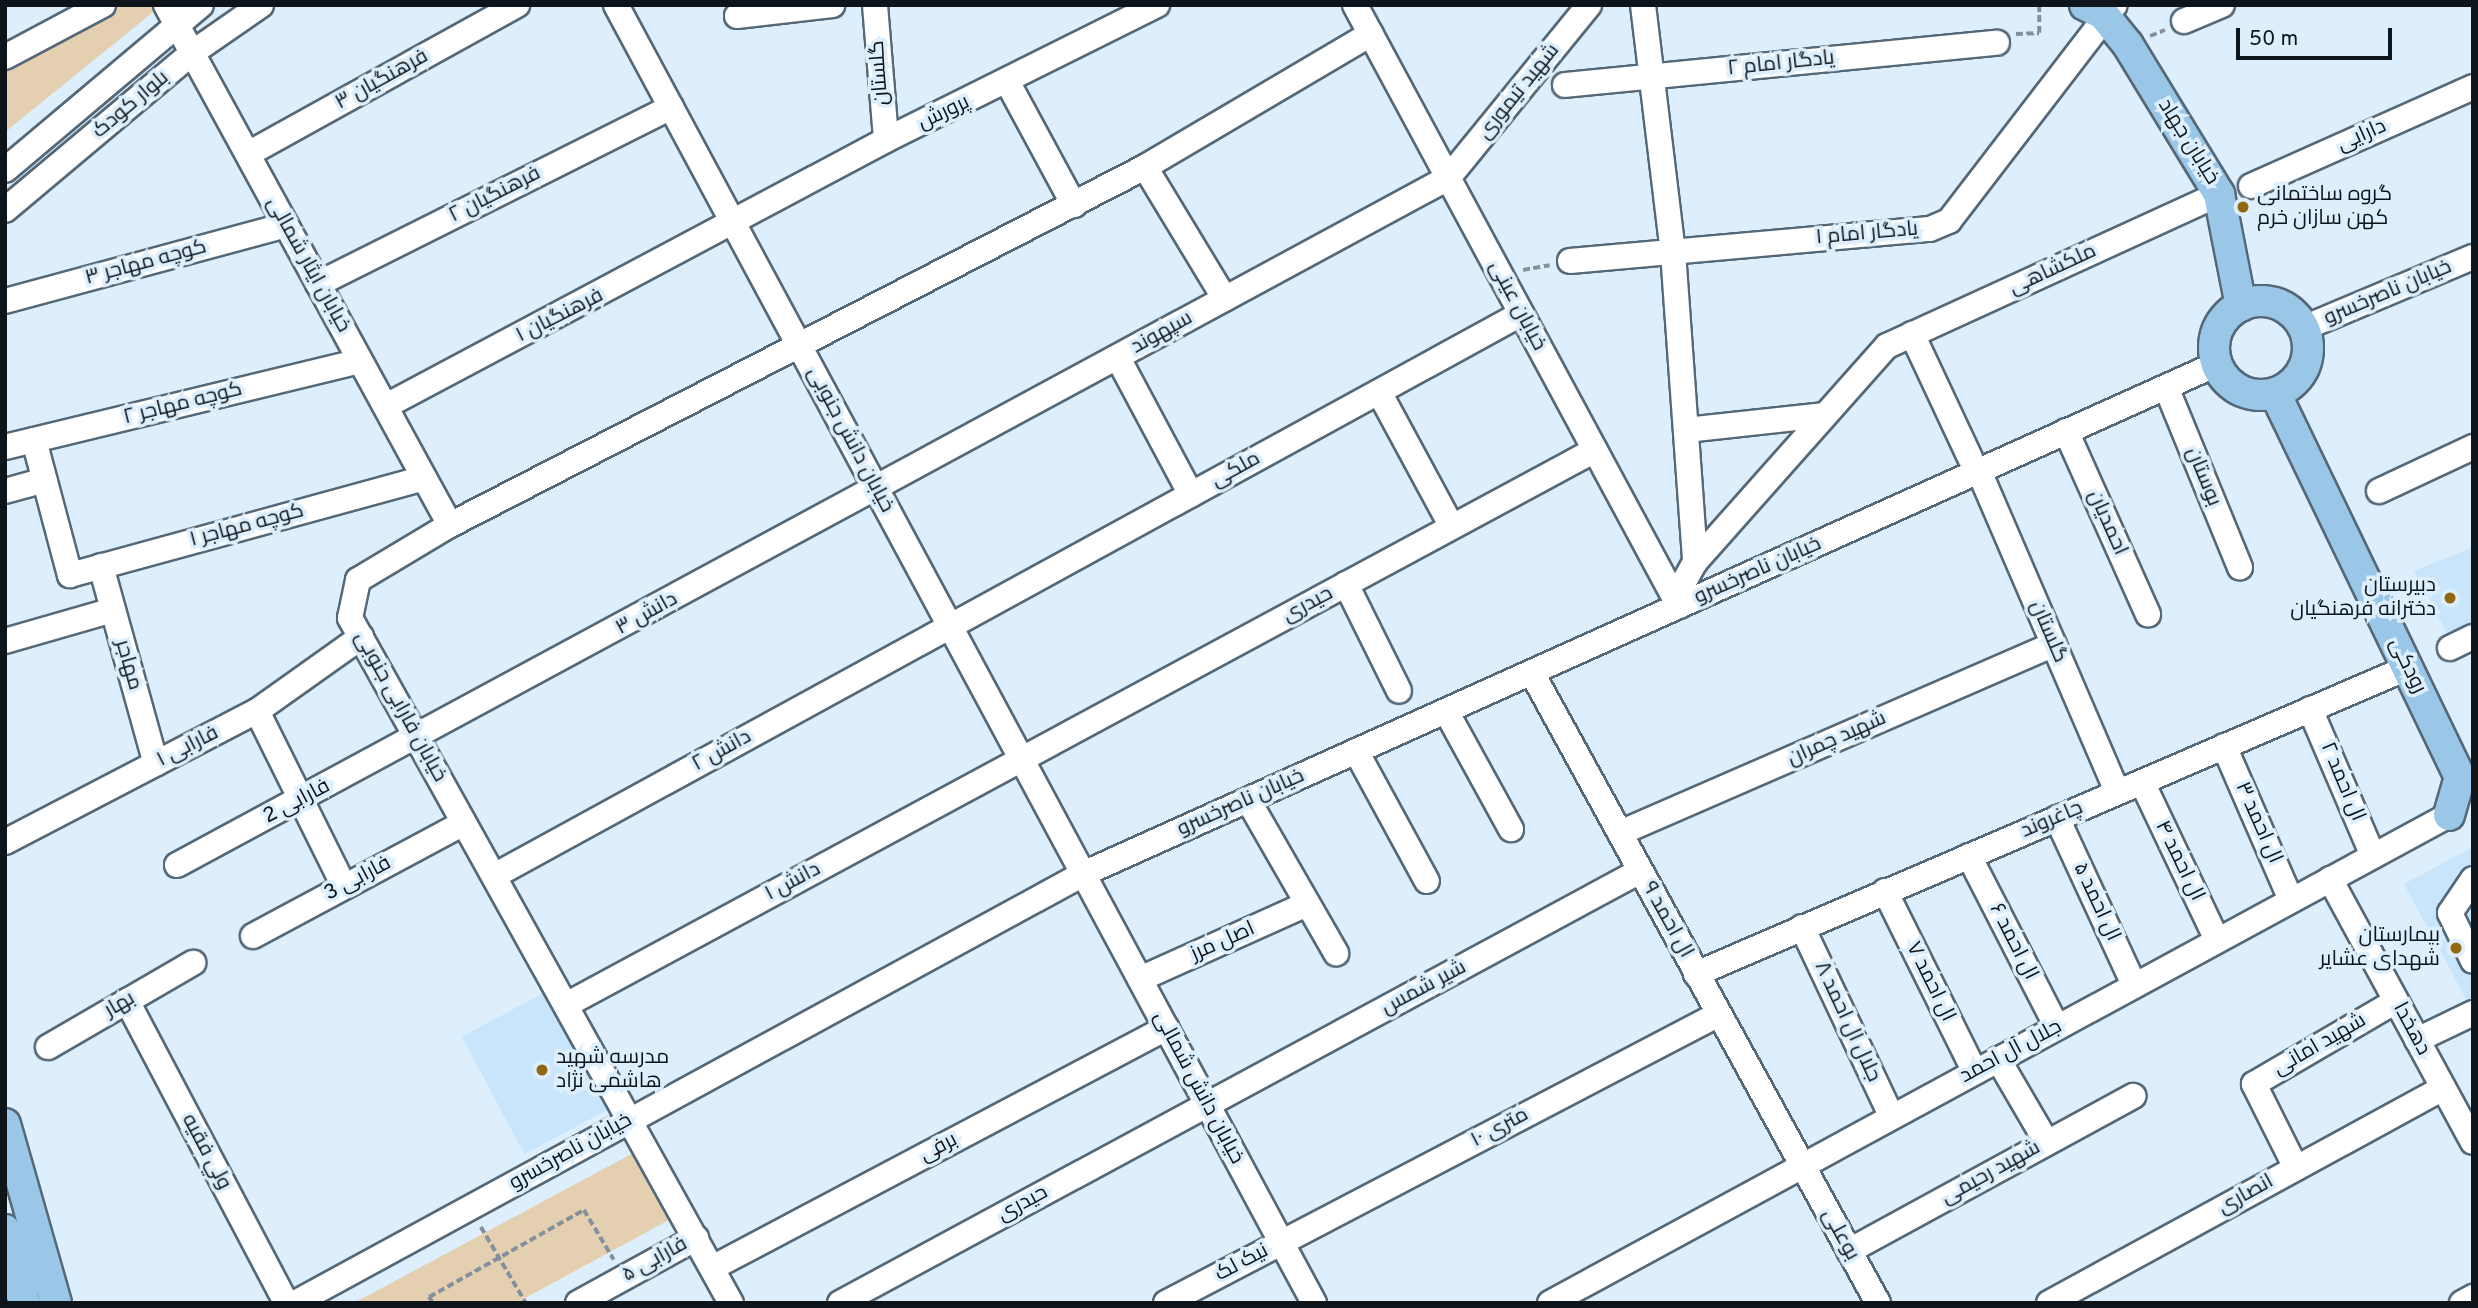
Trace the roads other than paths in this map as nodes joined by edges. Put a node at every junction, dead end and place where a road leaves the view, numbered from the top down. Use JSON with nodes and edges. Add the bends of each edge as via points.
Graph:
{"nodes":[{"id":1,"x":103,"y":5,"type":"edge"},
{"id":2,"x":201,"y":5,"type":"edge"},
{"id":3,"x":261,"y":5,"type":"edge"},
{"id":4,"x":517,"y":5,"type":"edge"},
{"id":5,"x":616,"y":5,"type":"edge"},
{"id":6,"x":832,"y":5,"type":"edge"},
{"id":7,"x":875,"y":5,"type":"edge"},
{"id":8,"x":1157,"y":5,"type":"edge"},
{"id":9,"x":1355,"y":5,"type":"edge"},
{"id":10,"x":1589,"y":5,"type":"edge"},
{"id":11,"x":1643,"y":5,"type":"edge"},
{"id":12,"x":2222,"y":5,"type":"edge"},
{"id":13,"x":2101,"y":8,"type":"edge"},
{"id":14,"x":171,"y":14,"type":"edge"},
{"id":15,"x":737,"y":16,"type":"dead end"},
{"id":16,"x":2184,"y":21,"type":"road end"},
{"id":17,"x":1371,"y":34,"type":"junction"},
{"id":18,"x":1997,"y":43,"type":"road end"},
{"id":19,"x":192,"y":52,"type":"junction"},
{"id":20,"x":5,"y":57,"type":"edge"},
{"id":21,"x":1652,"y":77,"type":"junction"},
{"id":22,"x":1008,"y":83,"type":"junction"},
{"id":23,"x":1565,"y":85,"type":"dead end"},
{"id":24,"x":2473,"y":87,"type":"edge"},
{"id":25,"x":671,"y":107,"type":"junction"},
{"id":26,"x":886,"y":140,"type":"junction"},
{"id":27,"x":34,"y":145,"type":"junction"},
{"id":28,"x":247,"y":154,"type":"junction"},
{"id":29,"x":1145,"y":167,"type":"junction"},
{"id":30,"x":55,"y":168,"type":"junction"},
{"id":31,"x":5,"y":170,"type":"edge"},
{"id":32,"x":1448,"y":178,"type":"junction"},
{"id":33,"x":2251,"y":186,"type":"dead end"},
{"id":34,"x":2219,"y":194,"type":"junction"},
{"id":35,"x":1074,"y":205,"type":"junction"},
{"id":36,"x":5,"y":210,"type":"edge"},
{"id":37,"x":286,"y":225,"type":"junction"},
{"id":38,"x":734,"y":225,"type":"junction"},
{"id":39,"x":1673,"y":252,"type":"junction"},
{"id":40,"x":2473,"y":257,"type":"edge"},
{"id":41,"x":1570,"y":261,"type":"road end"},
{"id":42,"x":318,"y":284,"type":"junction"},
{"id":43,"x":1225,"y":299,"type":"junction"},
{"id":44,"x":5,"y":301,"type":"edge"},
{"id":45,"x":2241,"y":306,"type":"junction"},
{"id":46,"x":1521,"y":314,"type":"junction"},
{"id":47,"x":2304,"y":328,"type":"junction"},
{"id":48,"x":1912,"y":334,"type":"junction"},
{"id":49,"x":800,"y":347,"type":"junction"},
{"id":50,"x":1118,"y":358,"type":"junction"},
{"id":51,"x":360,"y":361,"type":"junction"},
{"id":52,"x":2217,"y":364,"type":"junction"},
{"id":53,"x":2166,"y":387,"type":"junction"},
{"id":54,"x":1379,"y":392,"type":"junction"},
{"id":55,"x":2275,"y":393,"type":"junction"},
{"id":56,"x":386,"y":406,"type":"junction"},
{"id":57,"x":1825,"y":415,"type":"junction"},
{"id":58,"x":1686,"y":430,"type":"junction"},
{"id":59,"x":2066,"y":432,"type":"junction"},
{"id":60,"x":34,"y":440,"type":"junction"},
{"id":61,"x":5,"y":447,"type":"edge"},
{"id":62,"x":2473,"y":447,"type":"edge"},
{"id":63,"x":1595,"y":450,"type":"junction"},
{"id":64,"x":1974,"y":465,"type":"junction"},
{"id":65,"x":424,"y":478,"type":"junction"},
{"id":66,"x":45,"y":480,"type":"junction"},
{"id":67,"x":876,"y":489,"type":"junction"},
{"id":68,"x":5,"y":491,"type":"edge"},
{"id":69,"x":2379,"y":491,"type":"dead end"},
{"id":70,"x":1191,"y":495,"type":"junction"},
{"id":71,"x":450,"y":525,"type":"junction"},
{"id":72,"x":1452,"y":527,"type":"junction"},
{"id":73,"x":1695,"y":562,"type":"junction"},
{"id":74,"x":101,"y":566,"type":"junction"},
{"id":75,"x":2240,"y":567,"type":"dead end"},
{"id":76,"x":1346,"y":584,"type":"junction"},
{"id":77,"x":1677,"y":602,"type":"junction"},
{"id":78,"x":113,"y":610,"type":"junction"},
{"id":79,"x":2148,"y":614,"type":"dead end"},
{"id":80,"x":950,"y":626,"type":"junction"},
{"id":81,"x":361,"y":637,"type":"junction"},
{"id":82,"x":2473,"y":637,"type":"edge"},
{"id":83,"x":5,"y":641,"type":"edge"},
{"id":84,"x":2054,"y":644,"type":"junction"},
{"id":85,"x":2449,"y":648,"type":"dead end"},
{"id":86,"x":2407,"y":668,"type":"junction"},
{"id":87,"x":1532,"y":673,"type":"junction"},
{"id":88,"x":1399,"y":691,"type":"dead end"},
{"id":89,"x":2310,"y":709,"type":"junction"},
{"id":90,"x":257,"y":711,"type":"junction"},
{"id":91,"x":1446,"y":711,"type":"junction"},
{"id":92,"x":417,"y":739,"type":"junction"},
{"id":93,"x":2224,"y":746,"type":"junction"},
{"id":94,"x":1356,"y":751,"type":"junction"},
{"id":95,"x":1021,"y":759,"type":"junction"},
{"id":96,"x":156,"y":764,"type":"junction"},
{"id":97,"x":2141,"y":782,"type":"junction"},
{"id":98,"x":2118,"y":792,"type":"junction"},
{"id":99,"x":2464,"y":793,"type":"edge"},
{"id":100,"x":301,"y":800,"type":"junction"},
{"id":101,"x":1248,"y":800,"type":"junction"},
{"id":102,"x":2057,"y":818,"type":"junction"},
{"id":103,"x":464,"y":823,"type":"junction"},
{"id":104,"x":1511,"y":829,"type":"dead end"},
{"id":105,"x":1620,"y":833,"type":"junction"},
{"id":106,"x":5,"y":842,"type":"edge"},
{"id":107,"x":1969,"y":856,"type":"junction"},
{"id":108,"x":2373,"y":856,"type":"junction"},
{"id":109,"x":177,"y":865,"type":"dead end"},
{"id":110,"x":1640,"y":871,"type":"junction"},
{"id":111,"x":1083,"y":874,"type":"junction"},
{"id":112,"x":494,"y":876,"type":"junction"},
{"id":113,"x":2330,"y":879,"type":"junction"},
{"id":114,"x":2473,"y":879,"type":"edge"},
{"id":115,"x":1427,"y":881,"type":"dead end"},
{"id":116,"x":344,"y":886,"type":"junction"},
{"id":117,"x":1885,"y":891,"type":"junction"},
{"id":118,"x":2291,"y":900,"type":"junction"},
{"id":119,"x":1307,"y":904,"type":"junction"},
{"id":120,"x":1802,"y":927,"type":"junction"},
{"id":121,"x":253,"y":936,"type":"dead end"},
{"id":122,"x":2217,"y":940,"type":"junction"},
{"id":123,"x":1336,"y":953,"type":"dead end"},
{"id":124,"x":2473,"y":961,"type":"edge"},
{"id":125,"x":193,"y":963,"type":"dead end"},
{"id":126,"x":1696,"y":974,"type":"junction"},
{"id":127,"x":1140,"y":979,"type":"junction"},
{"id":128,"x":2134,"y":985,"type":"junction"},
{"id":129,"x":127,"y":1001,"type":"junction"},
{"id":130,"x":2396,"y":1001,"type":"junction"},
{"id":131,"x":566,"y":1005,"type":"junction"},
{"id":132,"x":2473,"y":1013,"type":"edge"},
{"id":133,"x":1719,"y":1014,"type":"junction"},
{"id":134,"x":2056,"y":1027,"type":"junction"},
{"id":135,"x":1166,"y":1028,"type":"junction"},
{"id":136,"x":2417,"y":1040,"type":"junction"},
{"id":137,"x":48,"y":1047,"type":"dead end"},
{"id":138,"x":1998,"y":1059,"type":"junction"},
{"id":139,"x":1975,"y":1072,"type":"junction"},
{"id":140,"x":2443,"y":1088,"type":"junction"},
{"id":141,"x":2133,"y":1096,"type":"dead end"},
{"id":142,"x":1207,"y":1105,"type":"junction"},
{"id":143,"x":1892,"y":1116,"type":"junction"},
{"id":144,"x":630,"y":1121,"type":"junction"},
{"id":145,"x":5,"y":1124,"type":"edge"},
{"id":146,"x":2473,"y":1142,"type":"edge"},
{"id":147,"x":2047,"y":1143,"type":"junction"},
{"id":148,"x":1803,"y":1167,"type":"junction"},
{"id":149,"x":2297,"y":1168,"type":"junction"},
{"id":150,"x":5,"y":1230,"type":"edge"},
{"id":151,"x":696,"y":1238,"type":"junction"},
{"id":152,"x":1281,"y":1242,"type":"junction"},
{"id":153,"x":1849,"y":1251,"type":"junction"},
{"id":154,"x":5,"y":1252,"type":"edge"},
{"id":155,"x":712,"y":1268,"type":"junction"},
{"id":156,"x":2473,"y":1297,"type":"edge"},
{"id":157,"x":54,"y":1298,"type":"edge"},
{"id":158,"x":25,"y":1303,"type":"edge"},
{"id":159,"x":286,"y":1303,"type":"edge"},
{"id":160,"x":295,"y":1303,"type":"edge"},
{"id":161,"x":578,"y":1303,"type":"edge"},
{"id":162,"x":731,"y":1303,"type":"edge"},
{"id":163,"x":840,"y":1303,"type":"edge"},
{"id":164,"x":1166,"y":1303,"type":"edge"},
{"id":165,"x":1314,"y":1303,"type":"edge"},
{"id":166,"x":1550,"y":1303,"type":"edge"},
{"id":167,"x":1878,"y":1303,"type":"edge"},
{"id":168,"x":2049,"y":1303,"type":"edge"},
{"id":169,"x":2462,"y":1303,"type":"edge"}],
"edges":[{"from":1,"to":20,"type":"street"},
{"from":2,"to":14,"type":"street","name":"بلوار کودک"},
{"from":3,"to":19,"type":"street","name":"بلوار کودک"},
{"from":4,"to":28,"type":"street","name":"فرهنگیان ۳"},
{"from":5,"to":25,"type":"street","name":"خیابان دانش جنوبی"},
{"from":6,"to":15,"type":"street"},
{"from":7,"to":26,"type":"street","name":"گلستان"},
{"from":8,"to":22,"type":"street","name":"پرورش"},
{"from":9,"to":17,"type":"street","name":"خیابان عینی"},
{"from":10,"to":32,"type":"street","name":"شهید تیموری"},
{"from":11,"to":21,"type":"street"},
{"from":12,"to":16,"type":"street"},
{"from":13,"to":34,"type":"main road","name":"خیابان جهاد"},
{"from":13,"to":39,"type":"street","name":"یادگار امام ۱","via":[[1949,221],[1930,229]]},
{"from":14,"to":19,"type":"street","name":"خیابان ایثار شمالی"},
{"from":14,"to":27,"type":"street","name":"بلوار کودک"},
{"from":17,"to":29,"type":"street"},
{"from":17,"to":32,"type":"street","name":"خیابان عینی"},
{"from":18,"to":21,"type":"street","name":"یادگار امام ۲"},
{"from":19,"to":28,"type":"street","name":"خیابان ایثار شمالی"},
{"from":19,"to":30,"type":"street","name":"بلوار کودک"},
{"from":21,"to":23,"type":"street","name":"یادگار امام ۲"},
{"from":21,"to":39,"type":"street"},
{"from":22,"to":26,"type":"street","name":"پرورش"},
{"from":22,"to":35,"type":"street"},
{"from":24,"to":33,"type":"street","name":"دارایی"},
{"from":25,"to":38,"type":"street","name":"خیابان دانش جنوبی"},
{"from":25,"to":42,"type":"street","name":"فرهنگیان ۲"},
{"from":26,"to":38,"type":"street","name":"پرورش"},
{"from":27,"to":30,"type":"street"},
{"from":27,"to":31,"type":"street","name":"بلوار کودک"},
{"from":28,"to":37,"type":"street","name":"خیابان ایثار شمالی"},
{"from":29,"to":35,"type":"street"},
{"from":29,"to":43,"type":"street"},
{"from":30,"to":36,"type":"street","name":"بلوار کودک"},
{"from":32,"to":43,"type":"street","name":"سپهوند"},
{"from":32,"to":46,"type":"street","name":"خیابان عینی"},
{"from":34,"to":45,"type":"main road","name":"خیابان جهاد"},
{"from":34,"to":48,"type":"street","name":"ملکشاهی"},
{"from":35,"to":49,"type":"street"},
{"from":37,"to":42,"type":"street","name":"خیابان ایثار شمالی"},
{"from":37,"to":44,"type":"street","name":"کوچه مهاجر ۳"},
{"from":38,"to":49,"type":"street","name":"خیابان دانش جنوبی"},
{"from":38,"to":56,"type":"street","name":"فرهنگیان ۱"},
{"from":39,"to":41,"type":"street","name":"یادگار امام ۱"},
{"from":39,"to":58,"type":"street"},
{"from":40,"to":47,"type":"street","name":"خیابان ناصرخسرو"},
{"from":42,"to":51,"type":"street","name":"خیابان ایثار شمالی"},
{"from":43,"to":50,"type":"street","name":"سپهوند"},
{"from":45,"to":47,"type":"main road","via":[[2284,307]]},
{"from":45,"to":52,"type":"main road","via":[[2215,337]]},
{"from":46,"to":54,"type":"street","name":"ملکی"},
{"from":46,"to":63,"type":"street","name":"خیابان عینی"},
{"from":47,"to":55,"type":"main road","via":[[2308,344],[2300,374]]},
{"from":48,"to":57,"type":"street","name":"ملکشاهی","via":[[1887,345]]},
{"from":48,"to":64,"type":"street","name":"گلستان"},
{"from":49,"to":67,"type":"street","name":"خیابان دانش جنوبی"},
{"from":49,"to":71,"type":"street","name":"خیابان فارابی جنوبی"},
{"from":50,"to":67,"type":"street","name":"سپهوند"},
{"from":50,"to":70,"type":"street"},
{"from":51,"to":56,"type":"street","name":"خیابان ایثار شمالی"},
{"from":51,"to":60,"type":"street","name":"کوچه مهاجر ۲"},
{"from":52,"to":53,"type":"street","name":"خیابان ناصرخسرو"},
{"from":52,"to":55,"type":"main road","via":[[2234,386]]},
{"from":53,"to":59,"type":"street","name":"خیابان ناصرخسرو"},
{"from":53,"to":75,"type":"street","name":"بوستان"},
{"from":54,"to":70,"type":"street","name":"ملکی"},
{"from":54,"to":72,"type":"street"},
{"from":55,"to":86,"type":"main road","name":"رودکی"},
{"from":56,"to":65,"type":"street","name":"خیابان ایثار شمالی"},
{"from":57,"to":58,"type":"street"},
{"from":57,"to":73,"type":"street"},
{"from":58,"to":73,"type":"street"},
{"from":59,"to":64,"type":"street","name":"خیابان ناصرخسرو"},
{"from":59,"to":79,"type":"street","name":"احمدیان"},
{"from":60,"to":61,"type":"street","name":"کوچه مهاجر ۲"},
{"from":60,"to":66,"type":"street"},
{"from":62,"to":69,"type":"street"},
{"from":63,"to":72,"type":"street","name":"حیدری"},
{"from":63,"to":77,"type":"street","name":"خیابان عینی"},
{"from":64,"to":77,"type":"street","name":"خیابان ناصرخسرو"},
{"from":64,"to":84,"type":"street","name":"گلستان"},
{"from":65,"to":71,"type":"street","name":"خیابان ایثار شمالی"},
{"from":65,"to":74,"type":"street","name":"کوچه مهاجر ۱"},
{"from":66,"to":68,"type":"street"},
{"from":66,"to":74,"type":"street","name":"کوچه مهاجر ۱","via":[[71,575]]},
{"from":67,"to":80,"type":"street","name":"خیابان دانش جنوبی"},
{"from":67,"to":92,"type":"street","name":"دانش ۳"},
{"from":70,"to":80,"type":"street","name":"ملکی"},
{"from":71,"to":81,"type":"street","name":"خیابان فارابی جنوبی","via":[[358,580],[350,618]]},
{"from":72,"to":76,"type":"street","name":"حیدری"},
{"from":73,"to":77,"type":"street"},
{"from":74,"to":78,"type":"street","name":"مهاجر"},
{"from":76,"to":88,"type":"street"},
{"from":76,"to":95,"type":"street","name":"حیدری"},
{"from":77,"to":87,"type":"street","name":"خیابان ناصرخسرو"},
{"from":78,"to":83,"type":"street"},
{"from":78,"to":96,"type":"street","name":"مهاجر"},
{"from":80,"to":95,"type":"street","name":"خیابان دانش جنوبی"},
{"from":80,"to":112,"type":"street","name":"دانش ۲"},
{"from":81,"to":90,"type":"street","name":"فارابی ۱"},
{"from":81,"to":92,"type":"street","name":"خیابان فارابی جنوبی"},
{"from":82,"to":85,"type":"street"},
{"from":84,"to":98,"type":"street","name":"گلستان"},
{"from":84,"to":105,"type":"street","name":"شهید چمران"},
{"from":86,"to":89,"type":"street","name":"چاغروند"},
{"from":86,"to":99,"type":"main road","name":"رودکی"},
{"from":87,"to":91,"type":"street","name":"خیابان ناصرخسرو"},
{"from":87,"to":105,"type":"street","name":"ال احمد ۹"},
{"from":89,"to":93,"type":"street","name":"چاغروند"},
{"from":89,"to":108,"type":"street","name":"ال احمد ۲"},
{"from":90,"to":96,"type":"street","name":"فارابی ۱"},
{"from":90,"to":100,"type":"street"},
{"from":91,"to":94,"type":"street","name":"خیابان ناصرخسرو"},
{"from":91,"to":104,"type":"street"},
{"from":92,"to":100,"type":"street","name":"فارابی 2"},
{"from":92,"to":103,"type":"street","name":"خیابان فارابی جنوبی"},
{"from":93,"to":97,"type":"street","name":"چاغروند"},
{"from":93,"to":118,"type":"street","name":"ال احمد ۳"},
{"from":94,"to":101,"type":"street","name":"خیابان ناصرخسرو"},
{"from":94,"to":115,"type":"street"},
{"from":95,"to":111,"type":"street","name":"خیابان دانش جنوبی"},
{"from":95,"to":131,"type":"street","name":"دانش ۱"},
{"from":96,"to":106,"type":"street","name":"فارابی ۱"},
{"from":97,"to":98,"type":"street","name":"چاغروند"},
{"from":97,"to":122,"type":"street","name":"ال احمد ۴"},
{"from":98,"to":102,"type":"street","name":"چاغروند"},
{"from":99,"to":108,"type":"street","name":"جلال آل احمد"},
{"from":100,"to":109,"type":"street","name":"فارابی 2"},
{"from":100,"to":116,"type":"street"},
{"from":101,"to":111,"type":"street","name":"خیابان ناصرخسرو"},
{"from":101,"to":119,"type":"street"},
{"from":102,"to":107,"type":"street","name":"چاغروند"},
{"from":102,"to":128,"type":"street","name":"ال احمد ۵"},
{"from":103,"to":112,"type":"street","name":"خیابان فارابی جنوبی"},
{"from":103,"to":116,"type":"street","name":"فارابی 3"},
{"from":105,"to":110,"type":"street","name":"ال احمد ۹"},
{"from":107,"to":117,"type":"street","name":"چاغروند"},
{"from":107,"to":134,"type":"street","name":"ال احمد ۶"},
{"from":108,"to":113,"type":"street","name":"جلال آل احمد"},
{"from":110,"to":126,"type":"street","name":"ال احمد ۹"},
{"from":110,"to":142,"type":"street","name":"شیر شمس"},
{"from":111,"to":127,"type":"street","name":"خیابان دانش شمالی"},
{"from":111,"to":144,"type":"street","name":"خیابان ناصرخسرو"},
{"from":112,"to":131,"type":"street","name":"خیابان فارابی جنوبی"},
{"from":113,"to":118,"type":"street","name":"جلال آل احمد"},
{"from":113,"to":130,"type":"street","name":"دهخدا"},
{"from":114,"to":124,"type":"street","via":[[2450,913]]},
{"from":116,"to":121,"type":"street","name":"فارابی 3"},
{"from":117,"to":120,"type":"street","name":"چاغروند"},
{"from":117,"to":139,"type":"street","name":"ال احمد ۷"},
{"from":118,"to":122,"type":"street","name":"جلال آل احمد"},
{"from":119,"to":123,"type":"street"},
{"from":119,"to":127,"type":"street","name":"اصل مرز"},
{"from":120,"to":126,"type":"street","name":"چاغروند"},
{"from":120,"to":143,"type":"street","name":"جلال آل احمد ۸"},
{"from":122,"to":128,"type":"street","name":"جلال آل احمد"},
{"from":125,"to":129,"type":"street","name":"بهار"},
{"from":126,"to":133,"type":"street","name":"ال احمد ۹"},
{"from":127,"to":135,"type":"street","name":"خیابان دانش شمالی"},
{"from":128,"to":134,"type":"street","name":"جلال آل احمد"},
{"from":129,"to":137,"type":"street","name":"بهار"},
{"from":129,"to":159,"type":"street","name":"ولي فقيه"},
{"from":130,"to":136,"type":"street","name":"دهخدا"},
{"from":130,"to":149,"type":"street","name":"شهید امانی","via":[[2254,1084]]},
{"from":131,"to":144,"type":"street","name":"خیابان فارابی جنوبی"},
{"from":132,"to":136,"type":"street"},
{"from":133,"to":148,"type":"street","name":"ال احمد ۹"},
{"from":133,"to":152,"type":"street","name":"۱۰ متری"},
{"from":134,"to":138,"type":"street","name":"جلال آل احمد"},
{"from":135,"to":142,"type":"street","name":"خیابان دانش شمالی"},
{"from":135,"to":155,"type":"street","name":"برفی"},
{"from":136,"to":140,"type":"street","name":"دهخدا"},
{"from":138,"to":139,"type":"street","name":"جلال آل احمد"},
{"from":138,"to":147,"type":"street"},
{"from":139,"to":143,"type":"street","name":"جلال آل احمد"},
{"from":140,"to":146,"type":"street","name":"دهخدا"},
{"from":140,"to":149,"type":"street","name":"انصاری"},
{"from":141,"to":147,"type":"street","name":"شهید رحیمی"},
{"from":142,"to":152,"type":"street","name":"خیابان دانش شمالی"},
{"from":142,"to":163,"type":"street","name":"حیدری"},
{"from":143,"to":148,"type":"street","name":"جلال آل احمد"},
{"from":144,"to":151,"type":"street","name":"خیابان فارابی جنوبی"},
{"from":144,"to":160,"type":"street","name":"خیابان ناصرخسرو"},
{"from":145,"to":157,"type":"main road"},
{"from":147,"to":153,"type":"street","name":"شهید رحیمی"},
{"from":148,"to":153,"type":"street","name":"بوعلی"},
{"from":148,"to":166,"type":"street","name":"جلال آل احمد"},
{"from":149,"to":168,"type":"street","name":"انصاری"},
{"from":150,"to":157,"type":"main road"},
{"from":151,"to":155,"type":"street","name":"خیابان فارابی جنوبی"},
{"from":151,"to":161,"type":"street","name":"فارابی ۵"},
{"from":152,"to":164,"type":"street","name":"نیک لک"},
{"from":152,"to":165,"type":"street","name":"خیابان دانش شمالی"},
{"from":153,"to":167,"type":"street","name":"بوعلی"},
{"from":154,"to":158,"type":"main road"},
{"from":155,"to":162,"type":"street","name":"خیابان فارابی جنوبی"},
{"from":156,"to":169,"type":"street"}]}
